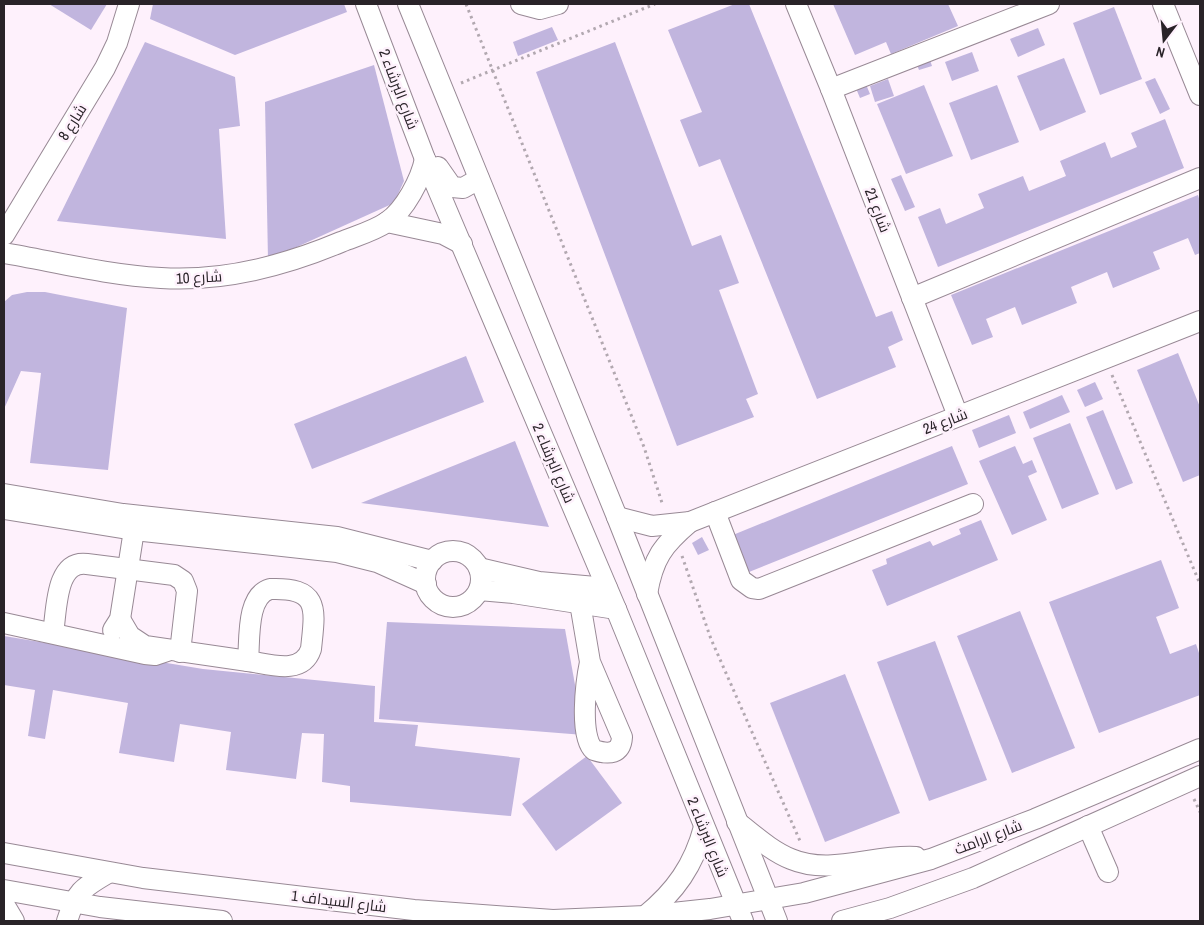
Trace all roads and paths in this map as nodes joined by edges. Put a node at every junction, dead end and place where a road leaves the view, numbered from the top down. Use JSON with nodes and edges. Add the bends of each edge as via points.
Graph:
{"nodes":[{"id":1,"x":129,"y":4,"type":"edge"},
{"id":2,"x":366,"y":4,"type":"edge"},
{"id":3,"x":408,"y":4,"type":"edge"},
{"id":4,"x":466,"y":4,"type":"edge"},
{"id":5,"x":521,"y":4,"type":"edge"},
{"id":6,"x":558,"y":4,"type":"edge"},
{"id":7,"x":655,"y":4,"type":"edge"},
{"id":8,"x":796,"y":4,"type":"edge"},
{"id":9,"x":1049,"y":4,"type":"edge"},
{"id":10,"x":1163,"y":4,"type":"edge"},
{"id":11,"x":492,"y":70,"type":"junction"},
{"id":12,"x":831,"y":89,"type":"junction"},
{"id":13,"x":443,"y":90,"type":"junction"},
{"id":14,"x":1200,"y":95,"type":"edge"},
{"id":15,"x":414,"y":130,"type":"junction"},
{"id":16,"x":425,"y":159,"type":"junction"},
{"id":17,"x":1200,"y":178,"type":"edge"},
{"id":18,"x":479,"y":179,"type":"junction"},
{"id":19,"x":387,"y":222,"type":"junction"},
{"id":20,"x":4,"y":235,"type":"edge"},
{"id":21,"x":462,"y":244,"type":"junction"},
{"id":22,"x":4,"y":253,"type":"edge"},
{"id":23,"x":912,"y":298,"type":"junction"},
{"id":24,"x":1200,"y":321,"type":"edge"},
{"id":25,"x":1105,"y":358,"type":"junction"},
{"id":26,"x":958,"y":416,"type":"junction"},
{"id":27,"x":4,"y":494,"type":"edge"},
{"id":28,"x":973,"y":504,"type":"dead end"},
{"id":29,"x":4,"y":509,"type":"edge"},
{"id":30,"x":715,"y":512,"type":"junction"},
{"id":31,"x":617,"y":517,"type":"junction"},
{"id":32,"x":134,"y":530,"type":"junction"},
{"id":33,"x":672,"y":530,"type":"junction"},
{"id":34,"x":432,"y":561,"type":"junction"},
{"id":35,"x":479,"y":568,"type":"junction"},
{"id":36,"x":128,"y":569,"type":"junction"},
{"id":37,"x":426,"y":584,"type":"junction"},
{"id":38,"x":1200,"y":584,"type":"edge"},
{"id":39,"x":607,"y":588,"type":"junction"},
{"id":40,"x":479,"y":590,"type":"junction"},
{"id":41,"x":647,"y":594,"type":"junction"},
{"id":42,"x":580,"y":603,"type":"junction"},
{"id":43,"x":616,"y":609,"type":"junction"},
{"id":44,"x":120,"y":619,"type":"junction"},
{"id":45,"x":4,"y":623,"type":"edge"},
{"id":46,"x":53,"y":633,"type":"junction"},
{"id":47,"x":98,"y":642,"type":"junction"},
{"id":48,"x":174,"y":652,"type":"junction"},
{"id":49,"x":248,"y":661,"type":"dead end"},
{"id":50,"x":590,"y":662,"type":"dead end"},
{"id":51,"x":1200,"y":748,"type":"edge"},
{"id":52,"x":1200,"y":776,"type":"edge"},
{"id":53,"x":737,"y":822,"type":"junction"},
{"id":54,"x":1088,"y":826,"type":"junction"},
{"id":55,"x":704,"y":827,"type":"junction"},
{"id":56,"x":4,"y":853,"type":"edge"},
{"id":57,"x":931,"y":859,"type":"junction"},
{"id":58,"x":801,"y":862,"type":"junction"},
{"id":59,"x":1108,"y":872,"type":"dead end"},
{"id":60,"x":95,"y":874,"type":"junction"},
{"id":61,"x":4,"y":890,"type":"edge"},
{"id":62,"x":926,"y":896,"type":"junction"},
{"id":63,"x":768,"y":899,"type":"junction"},
{"id":64,"x":4,"y":904,"type":"edge"},
{"id":65,"x":70,"y":912,"type":"edge"},
{"id":66,"x":739,"y":913,"type":"edge"},
{"id":67,"x":98,"y":914,"type":"edge"},
{"id":68,"x":645,"y":916,"type":"junction"},
{"id":69,"x":175,"y":919,"type":"edge"},
{"id":70,"x":14,"y":921,"type":"edge"},
{"id":71,"x":222,"y":921,"type":"edge"},
{"id":72,"x":777,"y":921,"type":"edge"},
{"id":73,"x":842,"y":921,"type":"edge"},
{"id":74,"x":884,"y":921,"type":"edge"}],
"edges":[{"from":1,"to":20,"type":"street","name":"شارع 8","via":[[105,68]]},
{"from":2,"to":15,"type":"street","name":"شارع البرشاء 2"},
{"from":3,"to":13,"type":"street"},
{"from":4,"to":11,"type":"path"},
{"from":5,"to":6,"type":"street","via":[[540,9]]},
{"from":7,"to":11,"type":"path"},
{"from":8,"to":12,"type":"street","name":"شارع 21"},
{"from":9,"to":12,"type":"street"},
{"from":10,"to":14,"type":"street"},
{"from":11,"to":13,"type":"path"},
{"from":11,"to":33,"type":"path","via":[[644,447]]},
{"from":12,"to":23,"type":"street","name":"شارع 21"},
{"from":13,"to":18,"type":"street"},
{"from":15,"to":16,"type":"street","name":"شارع البرشاء 2"},
{"from":15,"to":18,"type":"street","via":[[421,136],[449,185],[463,188]]},
{"from":16,"to":19,"type":"street","name":"شارع 10","via":[[412,193]]},
{"from":16,"to":21,"type":"street","name":"شارع البرشاء 2"},
{"from":17,"to":23,"type":"street"},
{"from":18,"to":31,"type":"street"},
{"from":19,"to":21,"type":"street","via":[[443,234]]},
{"from":19,"to":22,"type":"street","name":"شارع 10","via":[[290,262],[217,277],[161,278],[124,274]]},
{"from":21,"to":39,"type":"street","name":"شارع البرشاء 2"},
{"from":23,"to":26,"type":"street","name":"شارع 21"},
{"from":24,"to":25,"type":"street","name":"شارع 24"},
{"from":25,"to":26,"type":"street","name":"شارع 24"},
{"from":25,"to":38,"type":"path"},
{"from":26,"to":30,"type":"street","name":"شارع 24"},
{"from":27,"to":34,"type":"street","via":[[123,514],[337,537]]},
{"from":28,"to":30,"type":"street","via":[[759,589],[742,580]]},
{"from":29,"to":32,"type":"street"},
{"from":30,"to":33,"type":"street","name":"شارع 24"},
{"from":31,"to":33,"type":"street"},
{"from":31,"to":41,"type":"street"},
{"from":32,"to":36,"type":"street"},
{"from":32,"to":37,"type":"street","via":[[337,552],[376,562]]},
{"from":33,"to":41,"type":"street","name":"شارع 24","via":[[652,566]]},
{"from":33,"to":58,"type":"path","via":[[712,639],[805,852]]},
{"from":34,"to":35,"type":"street","via":[[453,551],[469,556]]},
{"from":34,"to":37,"type":"street"},
{"from":35,"to":39,"type":"street","via":[[539,582]]},
{"from":35,"to":40,"type":"street","via":[[482,579]]},
{"from":36,"to":44,"type":"street"},
{"from":36,"to":46,"type":"street","via":[[82,563],[70,567],[63,576]]},
{"from":36,"to":48,"type":"street","via":[[174,575],[183,581],[187,591]]},
{"from":37,"to":40,"type":"street","via":[[433,598],[454,607],[469,602]]},
{"from":39,"to":43,"type":"street","name":"شارع البرشاء 2"},
{"from":40,"to":42,"type":"street"},
{"from":41,"to":53,"type":"street"},
{"from":42,"to":43,"type":"street"},
{"from":42,"to":50,"type":"street"},
{"from":43,"to":55,"type":"street","name":"شارع البرشاء 2"},
{"from":44,"to":47,"type":"street"},
{"from":44,"to":48,"type":"street","via":[[134,640],[145,646]]},
{"from":45,"to":46,"type":"street"},
{"from":46,"to":47,"type":"street"},
{"from":47,"to":48,"type":"street","via":[[144,654]]},
{"from":48,"to":49,"type":"street"},
{"from":51,"to":57,"type":"street","name":"شارع الرامث","via":[[1035,819]]},
{"from":52,"to":54,"type":"street","name":"شارع الرامث"},
{"from":53,"to":58,"type":"street","via":[[776,851]]},
{"from":53,"to":63,"type":"street"},
{"from":54,"to":59,"type":"street"},
{"from":54,"to":62,"type":"street","name":"شارع الرامث"},
{"from":55,"to":66,"type":"street","name":"شارع البرشاء 2"},
{"from":55,"to":68,"type":"street","via":[[685,874],[674,890]]},
{"from":56,"to":60,"type":"street","name":"شارع السيداف 1"},
{"from":57,"to":58,"type":"street","via":[[903,856],[830,866]]},
{"from":57,"to":63,"type":"street","name":"شارع الرامث","via":[[804,893]]},
{"from":60,"to":65,"type":"street","via":[[81,890]]},
{"from":60,"to":67,"type":"street","via":[[100,896]]},
{"from":60,"to":68,"type":"street","name":"شارع السيداف 1","via":[[508,918],[572,920]]},
{"from":61,"to":65,"type":"street"},
{"from":62,"to":73,"type":"street","name":"شارع الرامث"},
{"from":62,"to":74,"type":"street"},
{"from":63,"to":66,"type":"street","name":"شارع الرامث"},
{"from":63,"to":72,"type":"street"},
{"from":64,"to":70,"type":"street"},
{"from":65,"to":67,"type":"street"},
{"from":66,"to":68,"type":"street","name":"شارع السيداف 1"},
{"from":67,"to":69,"type":"street"},
{"from":69,"to":71,"type":"street"}]}
